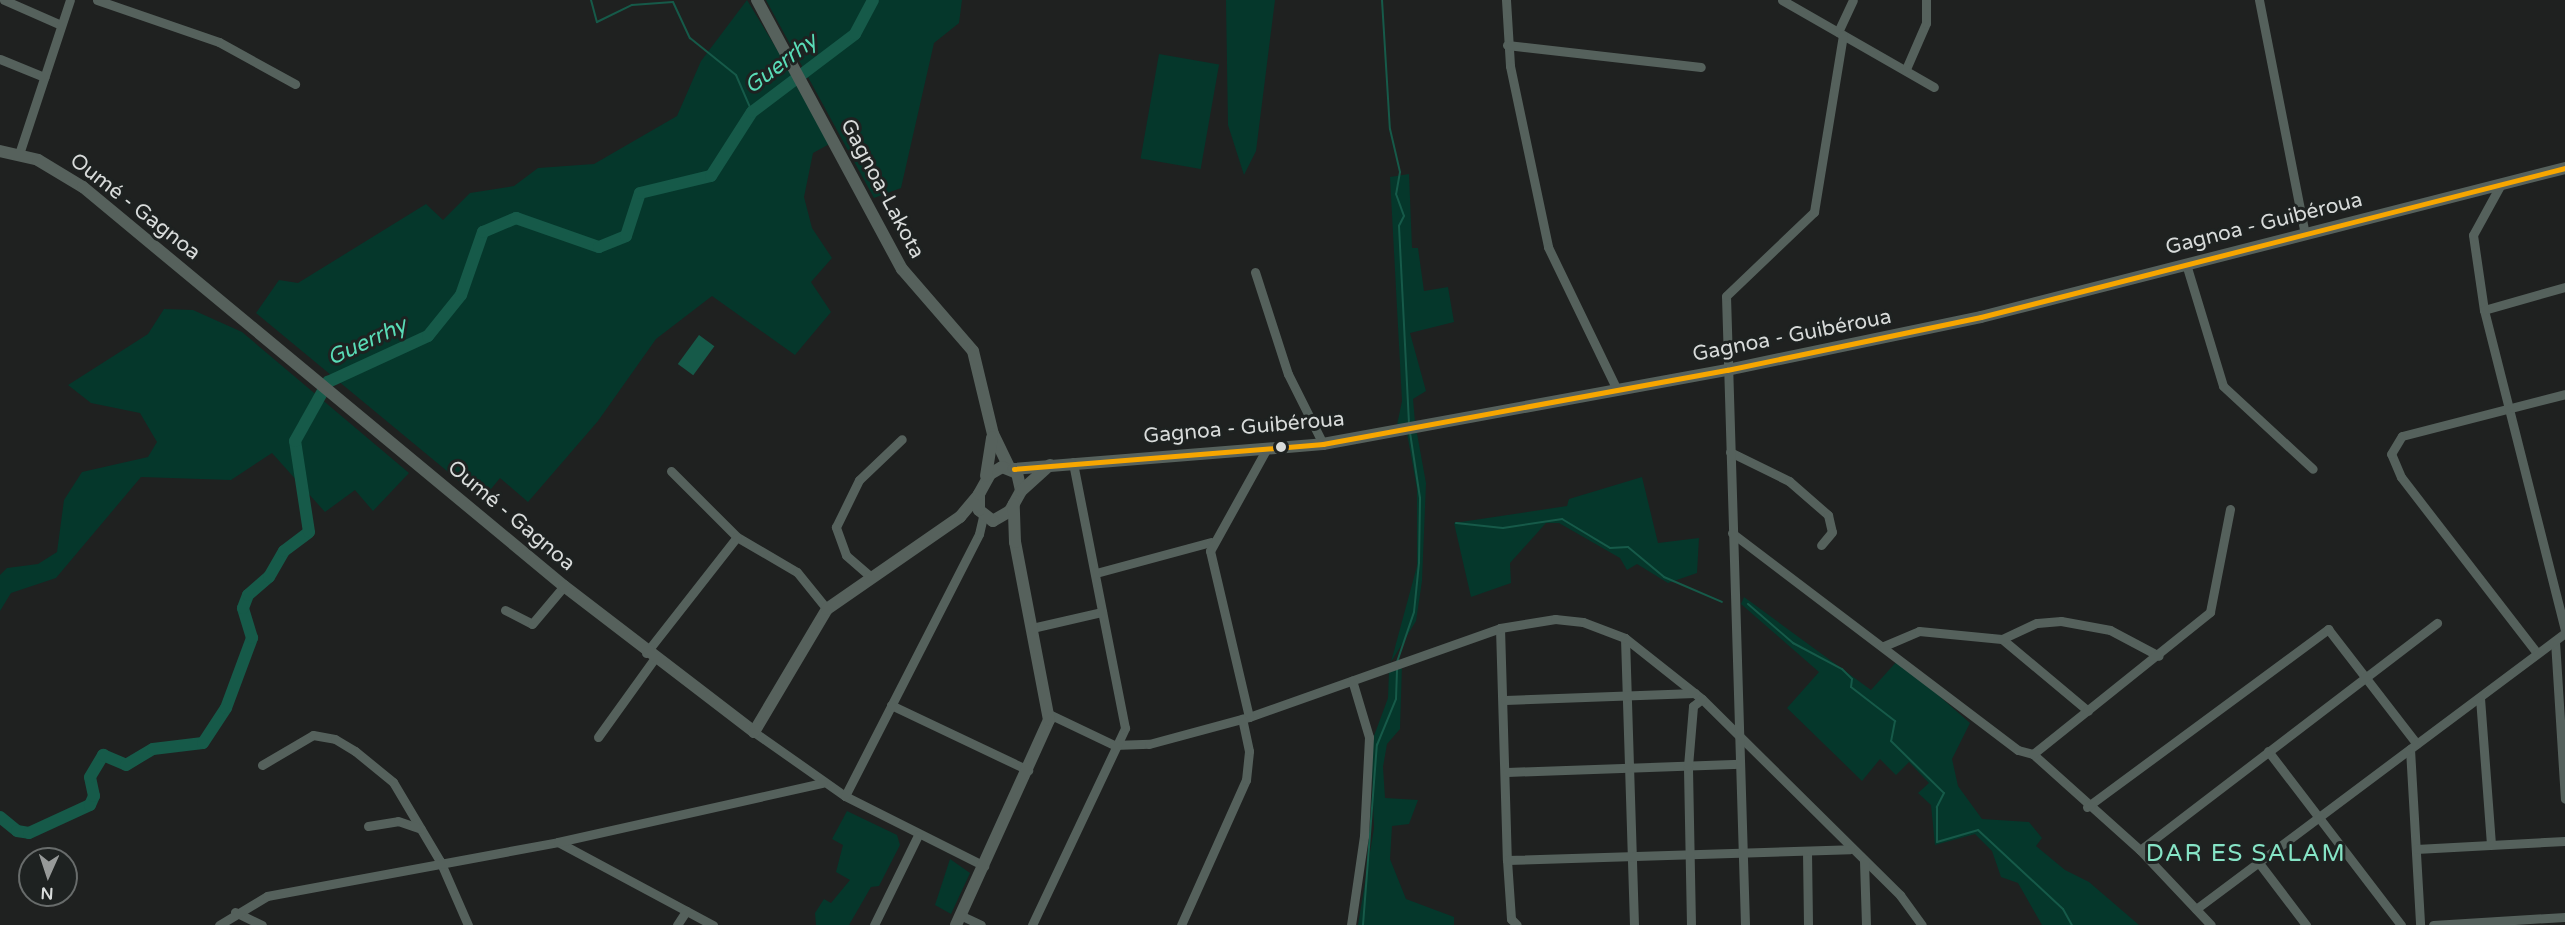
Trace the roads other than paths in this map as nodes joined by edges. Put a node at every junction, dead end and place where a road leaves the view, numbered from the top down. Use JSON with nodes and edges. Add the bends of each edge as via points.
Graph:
{"nodes":[{"id":1,"x":4,"y":0,"type":"edge"},
{"id":2,"x":70,"y":0,"type":"edge"},
{"id":3,"x":97,"y":0,"type":"edge"},
{"id":4,"x":757,"y":0,"type":"edge"},
{"id":5,"x":1506,"y":0,"type":"edge"},
{"id":6,"x":1782,"y":0,"type":"edge"},
{"id":7,"x":1853,"y":0,"type":"edge"},
{"id":8,"x":1926,"y":0,"type":"edge"},
{"id":9,"x":2259,"y":0,"type":"edge"},
{"id":10,"x":61,"y":25,"type":"junction"},
{"id":11,"x":1841,"y":34,"type":"junction"},
{"id":12,"x":1508,"y":45,"type":"junction"},
{"id":13,"x":0,"y":59,"type":"edge"},
{"id":14,"x":1701,"y":67,"type":"dead end"},
{"id":15,"x":1906,"y":69,"type":"junction"},
{"id":16,"x":44,"y":77,"type":"junction"},
{"id":17,"x":295,"y":84,"type":"dead end"},
{"id":18,"x":1934,"y":87,"type":"dead end"},
{"id":19,"x":0,"y":151,"type":"edge"},
{"id":20,"x":19,"y":154,"type":"junction"},
{"id":21,"x":2565,"y":168,"type":"edge"},
{"id":22,"x":2501,"y":184,"type":"junction"},
{"id":23,"x":2305,"y":234,"type":"junction"},
{"id":24,"x":2186,"y":264,"type":"junction"},
{"id":25,"x":1255,"y":272,"type":"dead end"},
{"id":26,"x":2565,"y":287,"type":"edge"},
{"id":27,"x":2484,"y":310,"type":"junction"},
{"id":28,"x":1727,"y":370,"type":"junction"},
{"id":29,"x":1617,"y":390,"type":"junction"},
{"id":30,"x":2565,"y":394,"type":"edge"},
{"id":31,"x":2508,"y":408,"type":"junction"},
{"id":32,"x":990,"y":421,"type":"junction"},
{"id":33,"x":902,"y":440,"type":"dead end"},
{"id":34,"x":1323,"y":444,"type":"junction"},
{"id":35,"x":1266,"y":450,"type":"junction"},
{"id":36,"x":1730,"y":452,"type":"junction"},
{"id":37,"x":1073,"y":462,"type":"junction"},
{"id":38,"x":1050,"y":464,"type":"junction"},
{"id":39,"x":1011,"y":468,"type":"junction"},
{"id":40,"x":2313,"y":468,"type":"dead end"},
{"id":41,"x":670,"y":471,"type":"dead end"},
{"id":42,"x":982,"y":488,"type":"junction"},
{"id":43,"x":1021,"y":491,"type":"junction"},
{"id":44,"x":1014,"y":504,"type":"junction"},
{"id":45,"x":2230,"y":509,"type":"dead end"},
{"id":46,"x":960,"y":517,"type":"junction"},
{"id":47,"x":991,"y":520,"type":"junction"},
{"id":48,"x":1732,"y":533,"type":"junction"},
{"id":49,"x":737,"y":537,"type":"junction"},
{"id":50,"x":1211,"y":542,"type":"junction"},
{"id":51,"x":1015,"y":543,"type":"junction"},
{"id":52,"x":1821,"y":545,"type":"dead end"},
{"id":53,"x":1096,"y":573,"type":"junction"},
{"id":54,"x":871,"y":577,"type":"junction"},
{"id":55,"x":564,"y":586,"type":"junction"},
{"id":56,"x":827,"y":609,"type":"junction"},
{"id":57,"x":505,"y":610,"type":"dead end"},
{"id":58,"x":1102,"y":612,"type":"junction"},
{"id":59,"x":2437,"y":623,"type":"dead end"},
{"id":60,"x":1032,"y":627,"type":"junction"},
{"id":61,"x":1500,"y":628,"type":"junction"},
{"id":62,"x":2565,"y":632,"type":"edge"},
{"id":63,"x":1624,"y":638,"type":"junction"},
{"id":64,"x":2002,"y":639,"type":"junction"},
{"id":65,"x":2555,"y":641,"type":"junction"},
{"id":66,"x":1884,"y":646,"type":"junction"},
{"id":67,"x":2537,"y":653,"type":"junction"},
{"id":68,"x":650,"y":656,"type":"junction"},
{"id":69,"x":2159,"y":656,"type":"junction"},
{"id":70,"x":2367,"y":676,"type":"junction"},
{"id":71,"x":1352,"y":680,"type":"junction"},
{"id":72,"x":1626,"y":695,"type":"junction"},
{"id":73,"x":1699,"y":696,"type":"junction"},
{"id":74,"x":2480,"y":698,"type":"junction"},
{"id":75,"x":1505,"y":700,"type":"junction"},
{"id":76,"x":891,"y":705,"type":"junction"},
{"id":77,"x":2088,"y":711,"type":"junction"},
{"id":78,"x":1049,"y":714,"type":"junction"},
{"id":79,"x":1246,"y":718,"type":"junction"},
{"id":80,"x":754,"y":732,"type":"junction"},
{"id":81,"x":598,"y":738,"type":"dead end"},
{"id":82,"x":1739,"y":741,"type":"junction"},
{"id":83,"x":1114,"y":746,"type":"junction"},
{"id":84,"x":2414,"y":746,"type":"junction"},
{"id":85,"x":2268,"y":751,"type":"junction"},
{"id":86,"x":2032,"y":753,"type":"junction"},
{"id":87,"x":1740,"y":764,"type":"junction"},
{"id":88,"x":262,"y":765,"type":"dead end"},
{"id":89,"x":1688,"y":766,"type":"junction"},
{"id":90,"x":1628,"y":769,"type":"junction"},
{"id":91,"x":1028,"y":770,"type":"junction"},
{"id":92,"x":1507,"y":772,"type":"junction"},
{"id":93,"x":823,"y":783,"type":"junction"},
{"id":94,"x":845,"y":796,"type":"junction"},
{"id":95,"x":2565,"y":799,"type":"edge"},
{"id":96,"x":2087,"y":807,"type":"junction"},
{"id":97,"x":2318,"y":817,"type":"junction"},
{"id":98,"x":368,"y":826,"type":"dead end"},
{"id":99,"x":421,"y":829,"type":"junction"},
{"id":100,"x":918,"y":835,"type":"junction"},
{"id":101,"x":2565,"y":841,"type":"edge"},
{"id":102,"x":558,"y":842,"type":"junction"},
{"id":103,"x":2491,"y":845,"type":"junction"},
{"id":104,"x":1850,"y":849,"type":"junction"},
{"id":105,"x":2416,"y":849,"type":"junction"},
{"id":106,"x":2140,"y":850,"type":"junction"},
{"id":107,"x":1807,"y":852,"type":"junction"},
{"id":108,"x":1742,"y":854,"type":"junction"},
{"id":109,"x":1690,"y":855,"type":"junction"},
{"id":110,"x":1630,"y":856,"type":"junction"},
{"id":111,"x":1507,"y":860,"type":"junction"},
{"id":112,"x":440,"y":861,"type":"junction"},
{"id":113,"x":1864,"y":861,"type":"junction"},
{"id":114,"x":2259,"y":863,"type":"junction"},
{"id":115,"x":984,"y":866,"type":"junction"},
{"id":116,"x":2196,"y":909,"type":"junction"},
{"id":117,"x":686,"y":911,"type":"junction"},
{"id":118,"x":235,"y":912,"type":"junction"},
{"id":119,"x":2565,"y":917,"type":"edge"},
{"id":120,"x":958,"y":920,"type":"edge"},
{"id":121,"x":219,"y":925,"type":"edge"},
{"id":122,"x":262,"y":925,"type":"edge"},
{"id":123,"x":468,"y":925,"type":"edge"},
{"id":124,"x":677,"y":925,"type":"edge"},
{"id":125,"x":713,"y":925,"type":"edge"},
{"id":126,"x":874,"y":925,"type":"edge"},
{"id":127,"x":981,"y":925,"type":"edge"},
{"id":128,"x":1032,"y":925,"type":"edge"},
{"id":129,"x":1181,"y":925,"type":"edge"},
{"id":130,"x":1351,"y":925,"type":"edge"},
{"id":131,"x":1517,"y":925,"type":"edge"},
{"id":132,"x":1634,"y":925,"type":"edge"},
{"id":133,"x":1691,"y":925,"type":"edge"},
{"id":134,"x":1745,"y":925,"type":"edge"},
{"id":135,"x":1808,"y":925,"type":"edge"},
{"id":136,"x":1866,"y":925,"type":"edge"},
{"id":137,"x":1922,"y":925,"type":"edge"},
{"id":138,"x":2211,"y":925,"type":"edge"},
{"id":139,"x":2306,"y":925,"type":"edge"},
{"id":140,"x":2401,"y":925,"type":"edge"},
{"id":141,"x":2420,"y":925,"type":"edge"},
{"id":142,"x":2433,"y":925,"type":"edge"}],
"edges":[{"from":1,"to":10,"type":"street"},
{"from":2,"to":10,"type":"street"},
{"from":3,"to":17,"type":"street","via":[[219,42]]},
{"from":4,"to":32,"type":"main road","name":"Gagnoa-Lakota","via":[[905,275],[974,351]]},
{"from":5,"to":12,"type":"street"},
{"from":6,"to":11,"type":"street"},
{"from":7,"to":11,"type":"street"},
{"from":8,"to":15,"type":"street","via":[[1926,23]]},
{"from":9,"to":23,"type":"street"},
{"from":10,"to":16,"type":"street"},
{"from":11,"to":15,"type":"street"},
{"from":11,"to":28,"type":"street","via":[[1814,212],[1725,296]]},
{"from":12,"to":14,"type":"street"},
{"from":12,"to":29,"type":"street","via":[[1548,247]]},
{"from":13,"to":16,"type":"street"},
{"from":15,"to":18,"type":"street"},
{"from":16,"to":20,"type":"street"},
{"from":19,"to":20,"type":"main road","name":"Oumé - Gagnoa"},
{"from":20,"to":55,"type":"main road","name":"Oumé - Gagnoa","via":[[83,187]]},
{"from":21,"to":22,"type":"main road","name":"Gagnoa - Guibéroua"},
{"from":22,"to":23,"type":"main road","name":"Gagnoa - Guibéroua"},
{"from":22,"to":27,"type":"street","via":[[2473,235]]},
{"from":23,"to":24,"type":"main road","name":"Gagnoa - Guibéroua"},
{"from":24,"to":28,"type":"main road","name":"Gagnoa - Guibéroua","via":[[1934,328]]},
{"from":24,"to":40,"type":"street","via":[[2223,386]]},
{"from":25,"to":34,"type":"street","via":[[1288,374]]},
{"from":26,"to":27,"type":"street"},
{"from":27,"to":31,"type":"street"},
{"from":28,"to":29,"type":"main road","name":"Gagnoa - Guibéroua"},
{"from":28,"to":36,"type":"street"},
{"from":29,"to":34,"type":"main road","name":"Gagnoa - Guibéroua"},
{"from":30,"to":31,"type":"street"},
{"from":31,"to":62,"type":"street"},
{"from":31,"to":67,"type":"street","via":[[2402,436],[2391,454],[2400,477]]},
{"from":32,"to":39,"type":"main road","name":"Gagnoa-Lakota"},
{"from":32,"to":42,"type":"main road","name":"Gagnoa-Lakota","via":[[992,452]]},
{"from":33,"to":54,"type":"street","via":[[859,480],[836,527],[846,555]]},
{"from":34,"to":35,"type":"main road","name":"Gagnoa - Guibéroua"},
{"from":35,"to":37,"type":"main road","name":"Gagnoa - Guibéroua"},
{"from":35,"to":50,"type":"street"},
{"from":36,"to":48,"type":"street"},
{"from":36,"to":52,"type":"street","via":[[1790,481],[1828,515],[1832,532]]},
{"from":37,"to":38,"type":"main road","name":"Gagnoa - Guibéroua"},
{"from":37,"to":53,"type":"street"},
{"from":38,"to":39,"type":"main road","name":"Gagnoa - Guibéroua"},
{"from":38,"to":43,"type":"main road"},
{"from":39,"to":42,"type":"main road","via":[[995,469]]},
{"from":39,"to":43,"type":"main road","name":"Gagnoa-Lakota"},
{"from":41,"to":49,"type":"street"},
{"from":42,"to":46,"type":"main road"},
{"from":42,"to":47,"type":"main road"},
{"from":43,"to":44,"type":"main road"},
{"from":44,"to":47,"type":"main road"},
{"from":44,"to":51,"type":"main road"},
{"from":45,"to":69,"type":"street","via":[[2210,612]]},
{"from":46,"to":47,"type":"main road"},
{"from":46,"to":54,"type":"main road"},
{"from":47,"to":51,"type":"main road"},
{"from":47,"to":76,"type":"street","via":[[979,534]]},
{"from":48,"to":66,"type":"street"},
{"from":48,"to":82,"type":"street"},
{"from":49,"to":56,"type":"street","via":[[797,572]]},
{"from":49,"to":68,"type":"street"},
{"from":50,"to":53,"type":"street"},
{"from":50,"to":79,"type":"street","via":[[1211,563]]},
{"from":51,"to":60,"type":"main road"},
{"from":53,"to":58,"type":"street"},
{"from":54,"to":56,"type":"main road"},
{"from":55,"to":57,"type":"street","via":[[532,624]]},
{"from":55,"to":68,"type":"main road","name":"Oumé - Gagnoa"},
{"from":56,"to":80,"type":"main road"},
{"from":58,"to":60,"type":"street"},
{"from":58,"to":83,"type":"street","via":[[1125,728]]},
{"from":59,"to":70,"type":"street"},
{"from":60,"to":78,"type":"main road"},
{"from":61,"to":63,"type":"street","via":[[1555,619],[1607,628]]},
{"from":61,"to":71,"type":"street"},
{"from":61,"to":75,"type":"street"},
{"from":62,"to":65,"type":"street"},
{"from":63,"to":72,"type":"street"},
{"from":63,"to":73,"type":"street"},
{"from":64,"to":66,"type":"street","via":[[1920,631]]},
{"from":64,"to":69,"type":"street","via":[[2037,623],[2086,622],[2140,643]]},
{"from":64,"to":77,"type":"street"},
{"from":65,"to":67,"type":"street"},
{"from":65,"to":95,"type":"street"},
{"from":66,"to":86,"type":"street","via":[[2018,750]]},
{"from":67,"to":74,"type":"street"},
{"from":68,"to":80,"type":"main road","name":"Oumé - Gagnoa"},
{"from":68,"to":81,"type":"street"},
{"from":69,"to":77,"type":"street"},
{"from":70,"to":84,"type":"street"},
{"from":70,"to":85,"type":"street"},
{"from":70,"to":96,"type":"street","via":[[2333,632],[2322,630]]},
{"from":71,"to":79,"type":"street"},
{"from":71,"to":130,"type":"street","via":[[1369,737],[1364,836]]},
{"from":72,"to":73,"type":"street"},
{"from":72,"to":75,"type":"street"},
{"from":72,"to":90,"type":"street"},
{"from":73,"to":82,"type":"street"},
{"from":73,"to":89,"type":"street","via":[[1693,706]]},
{"from":74,"to":84,"type":"street"},
{"from":74,"to":103,"type":"street"},
{"from":75,"to":92,"type":"street"},
{"from":76,"to":91,"type":"street"},
{"from":76,"to":94,"type":"street"},
{"from":77,"to":86,"type":"street"},
{"from":78,"to":83,"type":"street"},
{"from":78,"to":91,"type":"main road"},
{"from":79,"to":83,"type":"street","via":[[1173,739]]},
{"from":79,"to":129,"type":"street","via":[[1246,780]]},
{"from":80,"to":93,"type":"street"},
{"from":82,"to":87,"type":"street"},
{"from":82,"to":104,"type":"street"},
{"from":83,"to":128,"type":"street"},
{"from":84,"to":97,"type":"street"},
{"from":84,"to":105,"type":"street"},
{"from":85,"to":97,"type":"street"},
{"from":85,"to":106,"type":"street"},
{"from":86,"to":96,"type":"street"},
{"from":87,"to":89,"type":"street"},
{"from":87,"to":108,"type":"street"},
{"from":88,"to":99,"type":"street","via":[[295,741],[313,735],[335,739],[393,783]]},
{"from":89,"to":90,"type":"street"},
{"from":89,"to":109,"type":"street"},
{"from":90,"to":92,"type":"street"},
{"from":90,"to":110,"type":"street"},
{"from":91,"to":115,"type":"main road"},
{"from":92,"to":111,"type":"street"},
{"from":93,"to":94,"type":"street"},
{"from":93,"to":102,"type":"street"},
{"from":94,"to":100,"type":"street"},
{"from":96,"to":106,"type":"street"},
{"from":97,"to":114,"type":"street"},
{"from":97,"to":140,"type":"street"},
{"from":98,"to":99,"type":"street","via":[[398,820]]},
{"from":99,"to":112,"type":"street"},
{"from":100,"to":115,"type":"street"},
{"from":100,"to":126,"type":"street"},
{"from":101,"to":103,"type":"street"},
{"from":102,"to":112,"type":"street"},
{"from":102,"to":117,"type":"street"},
{"from":103,"to":105,"type":"street"},
{"from":104,"to":107,"type":"street"},
{"from":104,"to":113,"type":"street"},
{"from":105,"to":141,"type":"street"},
{"from":106,"to":116,"type":"street"},
{"from":107,"to":108,"type":"street"},
{"from":107,"to":135,"type":"street"},
{"from":108,"to":109,"type":"street"},
{"from":108,"to":134,"type":"street"},
{"from":109,"to":110,"type":"street"},
{"from":109,"to":133,"type":"street"},
{"from":110,"to":111,"type":"street"},
{"from":110,"to":132,"type":"street"},
{"from":111,"to":131,"type":"street","via":[[1511,919]]},
{"from":112,"to":118,"type":"street","via":[[267,896]]},
{"from":112,"to":123,"type":"street"},
{"from":113,"to":136,"type":"street"},
{"from":113,"to":137,"type":"street"},
{"from":114,"to":116,"type":"street"},
{"from":114,"to":139,"type":"street"},
{"from":115,"to":120,"type":"main road"},
{"from":116,"to":138,"type":"street"},
{"from":117,"to":124,"type":"street"},
{"from":117,"to":125,"type":"street"},
{"from":118,"to":121,"type":"street"},
{"from":118,"to":122,"type":"street"},
{"from":119,"to":142,"type":"street"},
{"from":120,"to":127,"type":"street"}]}
